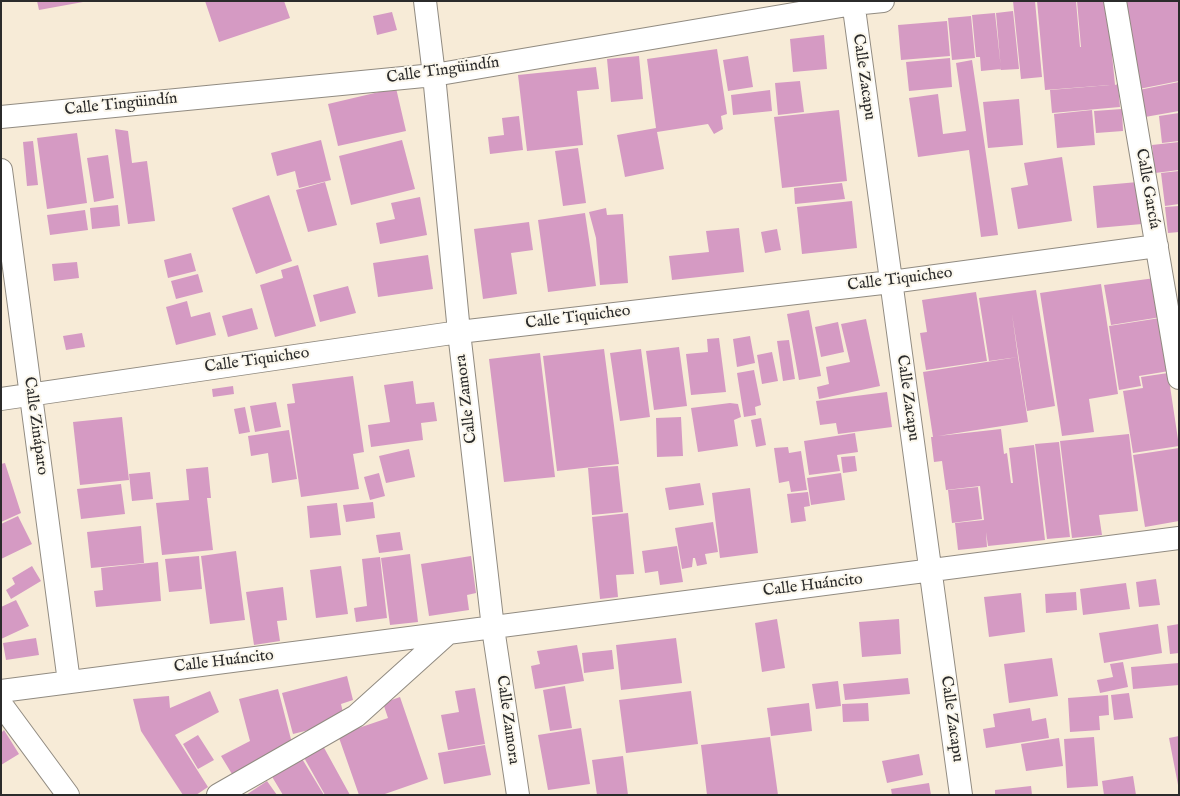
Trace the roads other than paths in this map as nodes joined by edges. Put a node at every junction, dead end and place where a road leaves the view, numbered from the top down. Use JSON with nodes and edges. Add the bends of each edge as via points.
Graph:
{"nodes":[{"id":1,"x":425,"y":1,"type":"edge"},
{"id":2,"x":883,"y":1,"type":"edge"},
{"id":3,"x":1115,"y":1,"type":"edge"},
{"id":4,"x":853,"y":3,"type":"edge"},
{"id":5,"x":434,"y":75,"type":"junction"},
{"id":6,"x":1,"y":117,"type":"edge"},
{"id":7,"x":1,"y":170,"type":"edge"},
{"id":8,"x":1157,"y":246,"type":"junction"},
{"id":9,"x":891,"y":282,"type":"junction"},
{"id":10,"x":459,"y":332,"type":"junction"},
{"id":11,"x":1179,"y":378,"type":"edge"},
{"id":12,"x":31,"y":393,"type":"junction"},
{"id":13,"x":1,"y":399,"type":"edge"},
{"id":14,"x":1179,"y":538,"type":"edge"},
{"id":15,"x":930,"y":571,"type":"junction"},
{"id":16,"x":493,"y":628,"type":"junction"},
{"id":17,"x":447,"y":634,"type":"junction"},
{"id":18,"x":69,"y":682,"type":"junction"},
{"id":19,"x":1,"y":691,"type":"edge"},
{"id":20,"x":1,"y":704,"type":"edge"},
{"id":21,"x":68,"y":795,"type":"edge"},
{"id":22,"x":218,"y":795,"type":"edge"},
{"id":23,"x":518,"y":795,"type":"edge"},
{"id":24,"x":961,"y":795,"type":"edge"}],
"edges":[{"from":1,"to":5,"type":"street","name":"Calle Zamora"},
{"from":2,"to":4,"type":"street","name":"Calle Tingüindín"},
{"from":3,"to":8,"type":"street","name":"Calle García"},
{"from":4,"to":5,"type":"street","name":"Calle Tingüindín"},
{"from":4,"to":9,"type":"street","name":"Calle Zacapu"},
{"from":5,"to":6,"type":"street","name":"Calle Tingüindín"},
{"from":5,"to":10,"type":"street","name":"Calle Zamora"},
{"from":7,"to":12,"type":"street","name":"Calle Zináparo"},
{"from":8,"to":9,"type":"street","name":"Calle Tiquicheo"},
{"from":8,"to":11,"type":"street","name":"Calle García"},
{"from":9,"to":10,"type":"street","name":"Calle Tiquicheo"},
{"from":9,"to":15,"type":"street","name":"Calle Zacapu"},
{"from":10,"to":12,"type":"street","name":"Calle Tiquicheo"},
{"from":10,"to":16,"type":"street","name":"Calle Zamora"},
{"from":12,"to":13,"type":"street","name":"Calle Tiquicheo"},
{"from":12,"to":18,"type":"street","name":"Calle Zináparo"},
{"from":14,"to":15,"type":"street","name":"Calle Huáncito"},
{"from":15,"to":16,"type":"street","name":"Calle Huáncito"},
{"from":15,"to":24,"type":"street","name":"Calle Zacapu"},
{"from":16,"to":17,"type":"street","name":"Calle Huáncito"},
{"from":16,"to":23,"type":"street","name":"Calle Zamora"},
{"from":17,"to":18,"type":"street","name":"Calle Huáncito"},
{"from":17,"to":22,"type":"street","via":[[356,716]]},
{"from":18,"to":19,"type":"street","name":"Calle Huáncito"},
{"from":20,"to":21,"type":"street"}]}
